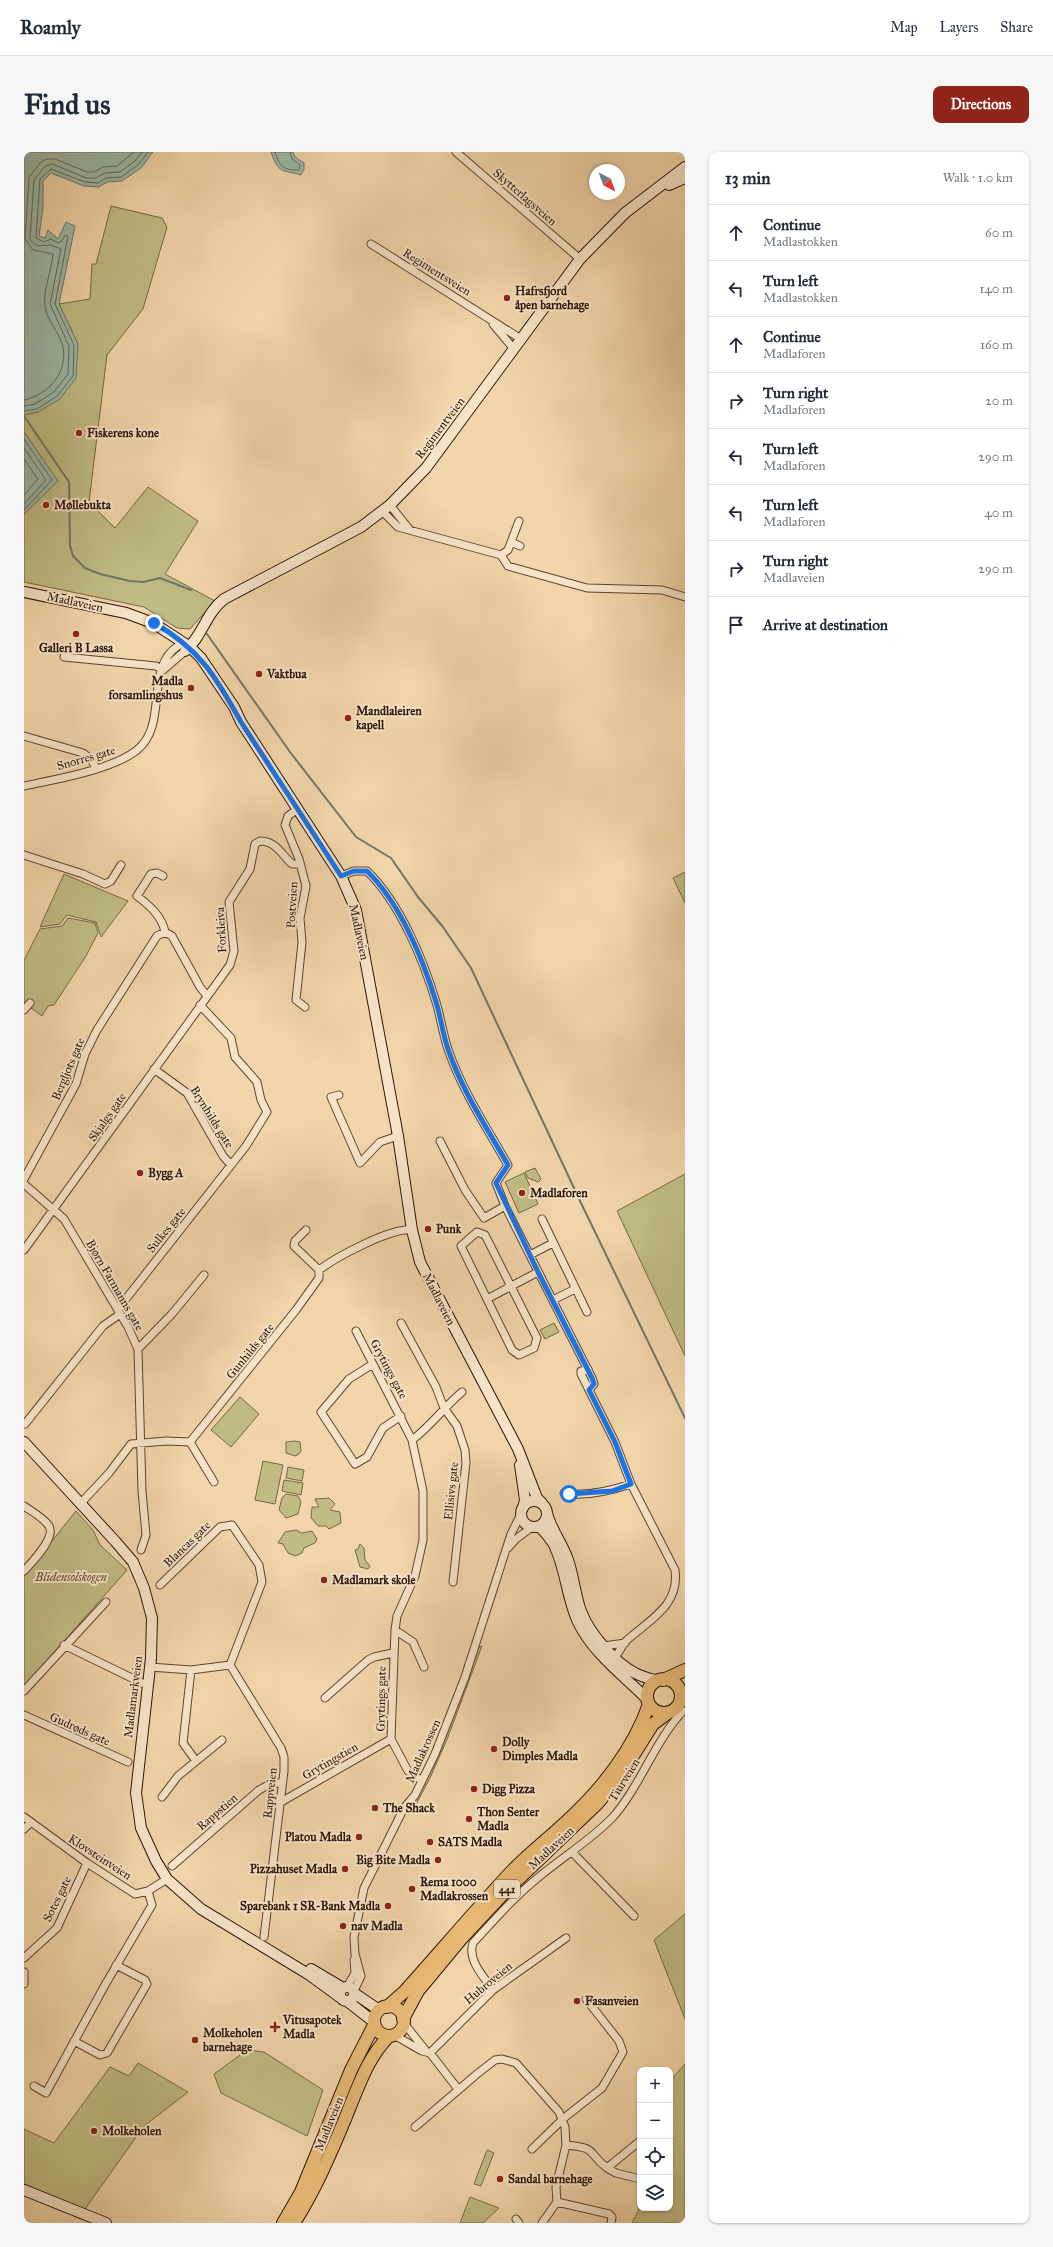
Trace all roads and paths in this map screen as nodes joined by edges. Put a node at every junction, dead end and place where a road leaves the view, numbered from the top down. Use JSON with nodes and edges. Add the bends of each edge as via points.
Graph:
{"nodes":[{"id":1,"x":456,"y":152,"type":"edge"},
{"id":2,"x":685,"y":167,"type":"edge"},
{"id":3,"x":685,"y":178,"type":"edge"},
{"id":4,"x":649,"y":195,"type":"junction"},
{"id":5,"x":371,"y":244,"type":"dead end"},
{"id":6,"x":580,"y":259,"type":"junction"},
{"id":7,"x":490,"y":321,"type":"junction"},
{"id":8,"x":521,"y":339,"type":"junction"},
{"id":9,"x":514,"y":349,"type":"junction"},
{"id":10,"x":386,"y":508,"type":"junction"},
{"id":11,"x":519,"y":520,"type":"dead end"},
{"id":12,"x":511,"y":542,"type":"junction"},
{"id":13,"x":520,"y":546,"type":"dead end"},
{"id":14,"x":501,"y":555,"type":"junction"},
{"id":15,"x":24,"y":592,"type":"edge"},
{"id":16,"x":685,"y":597,"type":"edge"},
{"id":17,"x":184,"y":647,"type":"junction"},
{"id":18,"x":64,"y":657,"type":"dead end"},
{"id":19,"x":163,"y":670,"type":"junction"},
{"id":20,"x":24,"y":736,"type":"edge"},
{"id":21,"x":96,"y":768,"type":"junction"},
{"id":22,"x":24,"y":786,"type":"edge"},
{"id":23,"x":298,"y":809,"type":"junction"},
{"id":24,"x":24,"y":855,"type":"edge"},
{"id":25,"x":300,"y":864,"type":"junction"},
{"id":26,"x":121,"y":865,"type":"dead end"},
{"id":27,"x":163,"y":876,"type":"dead end"},
{"id":28,"x":341,"y":876,"type":"junction"},
{"id":29,"x":165,"y":932,"type":"junction"},
{"id":30,"x":207,"y":996,"type":"junction"},
{"id":31,"x":30,"y":1003,"type":"dead end"},
{"id":32,"x":200,"y":1005,"type":"junction"},
{"id":33,"x":305,"y":1008,"type":"dead end"},
{"id":34,"x":24,"y":1010,"type":"edge"},
{"id":35,"x":154,"y":1069,"type":"junction"},
{"id":36,"x":339,"y":1095,"type":"dead end"},
{"id":37,"x":398,"y":1136,"type":"junction"},
{"id":38,"x":440,"y":1141,"type":"dead end"},
{"id":39,"x":231,"y":1165,"type":"junction"},
{"id":40,"x":24,"y":1179,"type":"edge"},
{"id":41,"x":24,"y":1184,"type":"edge"},
{"id":42,"x":505,"y":1206,"type":"junction"},
{"id":43,"x":54,"y":1209,"type":"junction"},
{"id":44,"x":542,"y":1219,"type":"dead end"},
{"id":45,"x":306,"y":1230,"type":"dead end"},
{"id":46,"x":412,"y":1230,"type":"junction"},
{"id":47,"x":553,"y":1244,"type":"junction"},
{"id":48,"x":24,"y":1250,"type":"edge"},
{"id":49,"x":530,"y":1254,"type":"junction"},
{"id":50,"x":319,"y":1270,"type":"junction"},
{"id":51,"x":538,"y":1272,"type":"junction"},
{"id":52,"x":204,"y":1276,"type":"dead end"},
{"id":53,"x":511,"y":1288,"type":"junction"},
{"id":54,"x":575,"y":1289,"type":"junction"},
{"id":55,"x":487,"y":1300,"type":"junction"},
{"id":56,"x":553,"y":1300,"type":"junction"},
{"id":57,"x":119,"y":1311,"type":"junction"},
{"id":58,"x":587,"y":1312,"type":"dead end"},
{"id":59,"x":401,"y":1323,"type":"dead end"},
{"id":60,"x":356,"y":1332,"type":"dead end"},
{"id":61,"x":138,"y":1349,"type":"junction"},
{"id":62,"x":373,"y":1364,"type":"junction"},
{"id":63,"x":462,"y":1392,"type":"dead end"},
{"id":64,"x":444,"y":1408,"type":"junction"},
{"id":65,"x":401,"y":1416,"type":"junction"},
{"id":66,"x":25,"y":1424,"type":"dead end"},
{"id":67,"x":412,"y":1440,"type":"junction"},
{"id":68,"x":24,"y":1442,"type":"edge"},
{"id":69,"x":141,"y":1442,"type":"junction"},
{"id":70,"x":190,"y":1442,"type":"junction"},
{"id":71,"x":518,"y":1449,"type":"junction"},
{"id":72,"x":214,"y":1482,"type":"dead end"},
{"id":73,"x":631,"y":1484,"type":"junction"},
{"id":74,"x":564,"y":1493,"type":"dead end"},
{"id":75,"x":81,"y":1503,"type":"junction"},
{"id":76,"x":542,"y":1503,"type":"junction"},
{"id":77,"x":24,"y":1506,"type":"edge"},
{"id":78,"x":522,"y":1511,"type":"junction"},
{"id":79,"x":547,"y":1513,"type":"junction"},
{"id":80,"x":536,"y":1526,"type":"junction"},
{"id":81,"x":141,"y":1550,"type":"dead end"},
{"id":82,"x":506,"y":1552,"type":"junction"},
{"id":83,"x":24,"y":1571,"type":"edge"},
{"id":84,"x":453,"y":1582,"type":"dead end"},
{"id":85,"x":160,"y":1585,"type":"dead end"},
{"id":86,"x":106,"y":1602,"type":"dead end"},
{"id":87,"x":395,"y":1630,"type":"junction"},
{"id":88,"x":625,"y":1643,"type":"junction"},
{"id":89,"x":64,"y":1645,"type":"junction"},
{"id":90,"x":604,"y":1646,"type":"junction"},
{"id":91,"x":393,"y":1653,"type":"junction"},
{"id":92,"x":615,"y":1657,"type":"junction"},
{"id":93,"x":230,"y":1665,"type":"junction"},
{"id":94,"x":150,"y":1666,"type":"junction"},
{"id":95,"x":424,"y":1668,"type":"dead end"},
{"id":96,"x":191,"y":1670,"type":"junction"},
{"id":97,"x":685,"y":1670,"type":"edge"},
{"id":98,"x":661,"y":1680,"type":"junction"},
{"id":99,"x":142,"y":1683,"type":"dead end"},
{"id":100,"x":683,"y":1690,"type":"edge"},
{"id":101,"x":24,"y":1691,"type":"edge"},
{"id":102,"x":324,"y":1698,"type":"dead end"},
{"id":103,"x":648,"y":1702,"type":"junction"},
{"id":104,"x":683,"y":1711,"type":"dead end"},
{"id":105,"x":668,"y":1713,"type":"junction"},
{"id":106,"x":24,"y":1715,"type":"edge"},
{"id":107,"x":222,"y":1740,"type":"dead end"},
{"id":108,"x":391,"y":1740,"type":"junction"},
{"id":109,"x":196,"y":1761,"type":"junction"},
{"id":110,"x":128,"y":1762,"type":"dead end"},
{"id":111,"x":422,"y":1781,"type":"junction"},
{"id":112,"x":281,"y":1783,"type":"junction"},
{"id":113,"x":162,"y":1797,"type":"dead end"},
{"id":114,"x":281,"y":1802,"type":"junction"},
{"id":115,"x":24,"y":1817,"type":"edge"},
{"id":116,"x":30,"y":1823,"type":"junction"},
{"id":117,"x":24,"y":1829,"type":"edge"},
{"id":118,"x":572,"y":1852,"type":"junction"},
{"id":119,"x":87,"y":1863,"type":"junction"},
{"id":120,"x":172,"y":1866,"type":"dead end"},
{"id":121,"x":167,"y":1879,"type":"junction"},
{"id":122,"x":148,"y":1891,"type":"junction"},
{"id":123,"x":634,"y":1916,"type":"dead end"},
{"id":124,"x":566,"y":1938,"type":"dead end"},
{"id":125,"x":262,"y":1941,"type":"junction"},
{"id":126,"x":24,"y":1958,"type":"edge"},
{"id":127,"x":116,"y":1965,"type":"junction"},
{"id":128,"x":24,"y":1972,"type":"edge"},
{"id":129,"x":24,"y":1984,"type":"edge"},
{"id":130,"x":494,"y":1990,"type":"junction"},
{"id":131,"x":348,"y":1993,"type":"junction"},
{"id":132,"x":586,"y":1999,"type":"dead end"},
{"id":133,"x":383,"y":2008,"type":"junction"},
{"id":134,"x":403,"y":2020,"type":"junction"},
{"id":135,"x":374,"y":2024,"type":"junction"},
{"id":136,"x":392,"y":2035,"type":"junction"},
{"id":137,"x":74,"y":2041,"type":"junction"},
{"id":138,"x":428,"y":2052,"type":"junction"},
{"id":139,"x":34,"y":2086,"type":"dead end"},
{"id":140,"x":458,"y":2089,"type":"junction"},
{"id":141,"x":564,"y":2118,"type":"junction"},
{"id":142,"x":415,"y":2127,"type":"dead end"},
{"id":143,"x":637,"y":2143,"type":"edge"},
{"id":144,"x":566,"y":2145,"type":"junction"},
{"id":145,"x":532,"y":2149,"type":"dead end"},
{"id":146,"x":607,"y":2168,"type":"junction"},
{"id":147,"x":637,"y":2177,"type":"edge"},
{"id":148,"x":24,"y":2190,"type":"edge"},
{"id":149,"x":556,"y":2202,"type":"junction"},
{"id":150,"x":106,"y":2223,"type":"edge"},
{"id":151,"x":283,"y":2223,"type":"edge"},
{"id":152,"x":294,"y":2223,"type":"edge"},
{"id":153,"x":542,"y":2223,"type":"edge"},
{"id":154,"x":611,"y":2223,"type":"edge"}],
"edges":[{"from":1,"to":6,"type":"street","name":"Skytterlagsveien"},
{"from":2,"to":4,"type":"main road","name":"Regimentveien"},
{"from":3,"to":4,"type":"main road","name":"Regimentveien"},
{"from":4,"to":6,"type":"main road","name":"Regimentveien","via":[[606,231]]},
{"from":5,"to":7,"type":"street","name":"Regimentsveien"},
{"from":6,"to":8,"type":"main road","name":"Regimentveien"},
{"from":7,"to":8,"type":"street","name":"Regimentsveien"},
{"from":7,"to":9,"type":"street","name":"Regimentsveien"},
{"from":8,"to":9,"type":"main road","name":"Regimentveien"},
{"from":9,"to":10,"type":"main road","name":"Regimentveien","via":[[426,468]]},
{"from":10,"to":14,"type":"street","via":[[409,529]]},
{"from":10,"to":17,"type":"main road","name":"Regimentveien","via":[[332,544],[224,599],[213,609],[197,640]]},
{"from":11,"to":12,"type":"street"},
{"from":12,"to":13,"type":"street"},
{"from":12,"to":14,"type":"street","via":[[508,550]]},
{"from":14,"to":16,"type":"street","via":[[508,566],[587,588],[662,590]]},
{"from":15,"to":17,"type":"main road","name":"Madlaveien","via":[[126,613],[154,623]]},
{"from":17,"to":19,"type":"street","name":"Snorres gate","via":[[166,656]]},
{"from":17,"to":23,"type":"main road","name":"Madlaveien","via":[[217,681]]},
{"from":18,"to":19,"type":"street","via":[[156,666]]},
{"from":19,"to":21,"type":"street","name":"Snorres gate","via":[[153,724],[146,742],[129,756]]},
{"from":20,"to":21,"type":"street","via":[[83,753],[91,759]]},
{"from":21,"to":22,"type":"street","name":"Snorres gate"},
{"from":23,"to":25,"type":"street","name":"Postveien","via":[[288,816],[285,825]]},
{"from":23,"to":28,"type":"main road","name":"Madlaveien"},
{"from":24,"to":26,"type":"street","via":[[105,884],[110,882]]},
{"from":25,"to":30,"type":"street","name":"Forkleiva","via":[[292,864],[276,847],[264,841],[257,842],[253,847],[250,869],[229,902],[233,958]]},
{"from":25,"to":33,"type":"street","name":"Postveien","via":[[305,879],[306,895],[300,918],[302,942],[296,1000]]},
{"from":27,"to":29,"type":"street","via":[[151,874],[137,896],[152,909]]},
{"from":28,"to":37,"type":"main road","name":"Madlaveien","via":[[356,910]]},
{"from":28,"to":42,"type":"street","via":[[354,871],[367,871],[396,910],[418,952],[436,1002],[448,1050],[459,1077],[508,1165],[496,1183]]},
{"from":29,"to":30,"type":"street","via":[[175,941]]},
{"from":29,"to":40,"type":"street","name":"Bergljots gate","via":[[157,936],[150,945],[97,1030],[84,1054],[76,1084]]},
{"from":30,"to":32,"type":"street","name":"Skjalgs gate"},
{"from":31,"to":34,"type":"street"},
{"from":32,"to":35,"type":"street","name":"Skjalgs gate"},
{"from":32,"to":39,"type":"street","name":"Sulkes gate","via":[[231,1038],[234,1057],[257,1082],[267,1112]]},
{"from":35,"to":39,"type":"street","name":"Brynhilds gate","via":[[187,1094],[223,1156]]},
{"from":35,"to":43,"type":"street","name":"Skjalgs gate"},
{"from":36,"to":37,"type":"street","via":[[331,1097],[360,1163],[380,1142]]},
{"from":37,"to":46,"type":"main road","name":"Madlaveien"},
{"from":38,"to":42,"type":"street","via":[[465,1190],[484,1218]]},
{"from":39,"to":57,"type":"street","name":"Sulkes gate"},
{"from":41,"to":43,"type":"street","name":"Bjørn Farmanns gate"},
{"from":42,"to":49,"type":"street"},
{"from":43,"to":48,"type":"street","name":"Skjalgs gate"},
{"from":43,"to":57,"type":"street","name":"Bjørn Farmanns gate","via":[[64,1219]]},
{"from":44,"to":47,"type":"street"},
{"from":45,"to":50,"type":"street","via":[[294,1241],[294,1246]]},
{"from":46,"to":50,"type":"street","name":"Gunhilds gate","via":[[391,1233],[331,1260]]},
{"from":46,"to":71,"type":"main road","name":"Madlaveien","via":[[420,1262]]},
{"from":47,"to":49,"type":"street"},
{"from":47,"to":54,"type":"street"},
{"from":49,"to":51,"type":"street"},
{"from":50,"to":70,"type":"street","name":"Gunhilds gate","via":[[319,1278],[289,1320]]},
{"from":51,"to":53,"type":"street"},
{"from":51,"to":56,"type":"street"},
{"from":52,"to":61,"type":"street"},
{"from":53,"to":55,"type":"street"},
{"from":53,"to":55,"type":"street","via":[[537,1338],[536,1346],[530,1350],[518,1355],[512,1350]]},
{"from":53,"to":55,"type":"street","via":[[485,1235],[477,1232],[461,1246]]},
{"from":54,"to":56,"type":"street"},
{"from":54,"to":58,"type":"street"},
{"from":56,"to":73,"type":"street","via":[[594,1382],[589,1390],[615,1442]]},
{"from":57,"to":61,"type":"street","name":"Bjørn Farmanns gate"},
{"from":57,"to":66,"type":"street","name":"Sulkes gate","via":[[103,1326]]},
{"from":59,"to":64,"type":"street","via":[[436,1387]]},
{"from":60,"to":62,"type":"street","name":"Grytings gate"},
{"from":61,"to":69,"type":"street","name":"Bjørn Farmanns gate"},
{"from":62,"to":65,"type":"street","name":"Grytings gate"},
{"from":62,"to":65,"type":"street","via":[[349,1379],[320,1412],[355,1464],[367,1457],[383,1428]]},
{"from":63,"to":64,"type":"street"},
{"from":64,"to":67,"type":"street","via":[[424,1431]]},
{"from":64,"to":84,"type":"street","name":"Ellisivs gate","via":[[457,1426],[466,1456]]},
{"from":65,"to":67,"type":"street","name":"Grytings gate"},
{"from":67,"to":87,"type":"street","name":"Grytings gate","via":[[423,1491],[423,1540],[415,1576],[397,1616]]},
{"from":68,"to":75,"type":"main road","name":"Madlamarkveien"},
{"from":69,"to":70,"type":"street"},
{"from":69,"to":75,"type":"street","via":[[131,1444],[109,1474]]},
{"from":69,"to":81,"type":"street","name":"Bjørn Farmanns gate","via":[[146,1535]]},
{"from":70,"to":72,"type":"street"},
{"from":71,"to":76,"type":"main road","name":"Madlaveien","via":[[537,1498]]},
{"from":71,"to":78,"type":"main road","name":"Madlaveien","via":[[525,1500]]},
{"from":73,"to":74,"type":"street","via":[[612,1491]]},
{"from":73,"to":88,"type":"street","via":[[668,1552],[677,1582],[675,1592],[668,1603]]},
{"from":75,"to":94,"type":"main road","name":"Madlamarkveien","via":[[115,1540],[139,1572],[152,1618]]},
{"from":76,"to":78,"type":"main road","via":[[532,1501]]},
{"from":76,"to":79,"type":"main road"},
{"from":77,"to":83,"type":"street","via":[[49,1526],[50,1533],[49,1540]]},
{"from":78,"to":80,"type":"main road","via":[[524,1522]]},
{"from":78,"to":82,"type":"street","name":"Madlakrossen"},
{"from":79,"to":80,"type":"main road","via":[[546,1520]]},
{"from":79,"to":90,"type":"main road","via":[[569,1562],[581,1610]]},
{"from":80,"to":82,"type":"street","name":"Madlakrossen","via":[[516,1539]]},
{"from":80,"to":103,"type":"main road","via":[[552,1542],[557,1552],[583,1631]]},
{"from":82,"to":111,"type":"street","name":"Madlakrossen","via":[[465,1676]]},
{"from":85,"to":93,"type":"street","name":"Blancas gate","via":[[220,1527],[232,1525],[259,1565],[262,1582]]},
{"from":86,"to":89,"type":"street"},
{"from":87,"to":91,"type":"street","name":"Grytings gate"},
{"from":87,"to":95,"type":"street","via":[[413,1642]]},
{"from":88,"to":90,"type":"street"},
{"from":88,"to":92,"type":"street"},
{"from":89,"to":99,"type":"street"},
{"from":89,"to":101,"type":"street"},
{"from":90,"to":92,"type":"main road"},
{"from":91,"to":102,"type":"street","via":[[368,1660]]},
{"from":91,"to":108,"type":"street","name":"Grytings gate"},
{"from":92,"to":98,"type":"main road","via":[[635,1673]]},
{"from":93,"to":96,"type":"street"},
{"from":93,"to":112,"type":"street","name":"Rappveien","via":[[281,1748],[284,1771]]},
{"from":94,"to":96,"type":"street"},
{"from":94,"to":121,"type":"main road","name":"Madlamarkveien","via":[[136,1793],[141,1828]]},
{"from":96,"to":109,"type":"street","via":[[183,1743]]},
{"from":97,"to":98,"type":"main road"},
{"from":98,"to":100,"type":"main road","number":"441"},
{"from":98,"to":103,"type":"main road","number":"441","via":[[648,1690]]},
{"from":100,"to":105,"type":"main road","number":"441","via":[[676,1708]]},
{"from":103,"to":105,"type":"main road","via":[[659,1712]]},
{"from":103,"to":133,"type":"main road","name":"Madlaveien","number":"441","via":[[642,1722],[629,1746],[594,1793],[569,1820],[514,1869],[404,1992]]},
{"from":104,"to":118,"type":"street","name":"Tiurveien","via":[[666,1731],[614,1816]]},
{"from":105,"to":134,"type":"main road","name":"Madlaveien","number":"441","via":[[654,1724],[624,1770],[598,1802],[505,1892],[458,1944],[418,1991]]},
{"from":106,"to":110,"type":"street","name":"Gudrøds gate"},
{"from":107,"to":109,"type":"street"},
{"from":108,"to":111,"type":"street","name":"Grytings gate","via":[[408,1771]]},
{"from":108,"to":114,"type":"street","name":"Grytingstien"},
{"from":109,"to":113,"type":"street","via":[[178,1776]]},
{"from":111,"to":131,"type":"street","name":"Madlakrossen","via":[[404,1808],[364,1888],[354,1937],[355,1954],[361,1976]]},
{"from":112,"to":114,"type":"street","name":"Rappveien"},
{"from":112,"to":120,"type":"street","name":"Rappstien","via":[[272,1783],[260,1790]]},
{"from":114,"to":125,"type":"street","name":"Rappveien"},
{"from":115,"to":116,"type":"street","name":"Klovsteinveien"},
{"from":116,"to":117,"type":"street"},
{"from":116,"to":119,"type":"street","name":"Klovsteinveien"},
{"from":118,"to":123,"type":"street"},
{"from":118,"to":130,"type":"street","name":"Tiurveien","via":[[514,1898],[473,1943],[473,1959]]},
{"from":119,"to":122,"type":"street","name":"Klovsteinveien","via":[[135,1894]]},
{"from":119,"to":126,"type":"street","name":"Sotes gate","via":[[57,1928]]},
{"from":121,"to":122,"type":"street"},
{"from":121,"to":125,"type":"main road","name":"Madlamarkveien","via":[[201,1909]]},
{"from":122,"to":127,"type":"street","via":[[152,1904]]},
{"from":124,"to":130,"type":"street","name":"Hubroveien"},
{"from":125,"to":131,"type":"main road","name":"Madlamarkveien"},
{"from":127,"to":137,"type":"street"},
{"from":127,"to":137,"type":"street","via":[[145,1980],[147,1984],[107,2053],[100,2055]]},
{"from":128,"to":129,"type":"street"},
{"from":130,"to":138,"type":"street","name":"Hubroveien"},
{"from":131,"to":133,"type":"main road","name":"Madlamarkveien"},
{"from":131,"to":135,"type":"main road","name":"Madlamarkveien"},
{"from":132,"to":141,"type":"street","via":[[619,2042],[623,2052],[602,2088]]},
{"from":133,"to":134,"type":"main road","via":[[399,2011]]},
{"from":133,"to":135,"type":"main road","number":"441","via":[[375,2016]]},
{"from":134,"to":136,"type":"main road","number":"441","via":[[401,2029]]},
{"from":134,"to":138,"type":"street"},
{"from":135,"to":136,"type":"main road","via":[[382,2034]]},
{"from":135,"to":151,"type":"main road","name":"Madlaveien","number":"441","via":[[351,2070],[301,2192]]},
{"from":136,"to":138,"type":"street"},
{"from":136,"to":152,"type":"main road","name":"Madlaveien","number":"441","via":[[381,2044],[369,2064],[318,2181]]},
{"from":137,"to":139,"type":"street","via":[[46,2093]]},
{"from":138,"to":140,"type":"street"},
{"from":140,"to":141,"type":"street","via":[[495,2060],[512,2061]]},
{"from":140,"to":142,"type":"street"},
{"from":141,"to":144,"type":"street"},
{"from":141,"to":145,"type":"street"},
{"from":143,"to":146,"type":"street"},
{"from":144,"to":146,"type":"street","via":[[590,2149]]},
{"from":144,"to":149,"type":"street","via":[[556,2187]]},
{"from":146,"to":147,"type":"street","via":[[616,2173]]},
{"from":148,"to":150,"type":"main road"},
{"from":149,"to":153,"type":"street"},
{"from":149,"to":154,"type":"street","via":[[609,2214],[612,2217]]}]}
